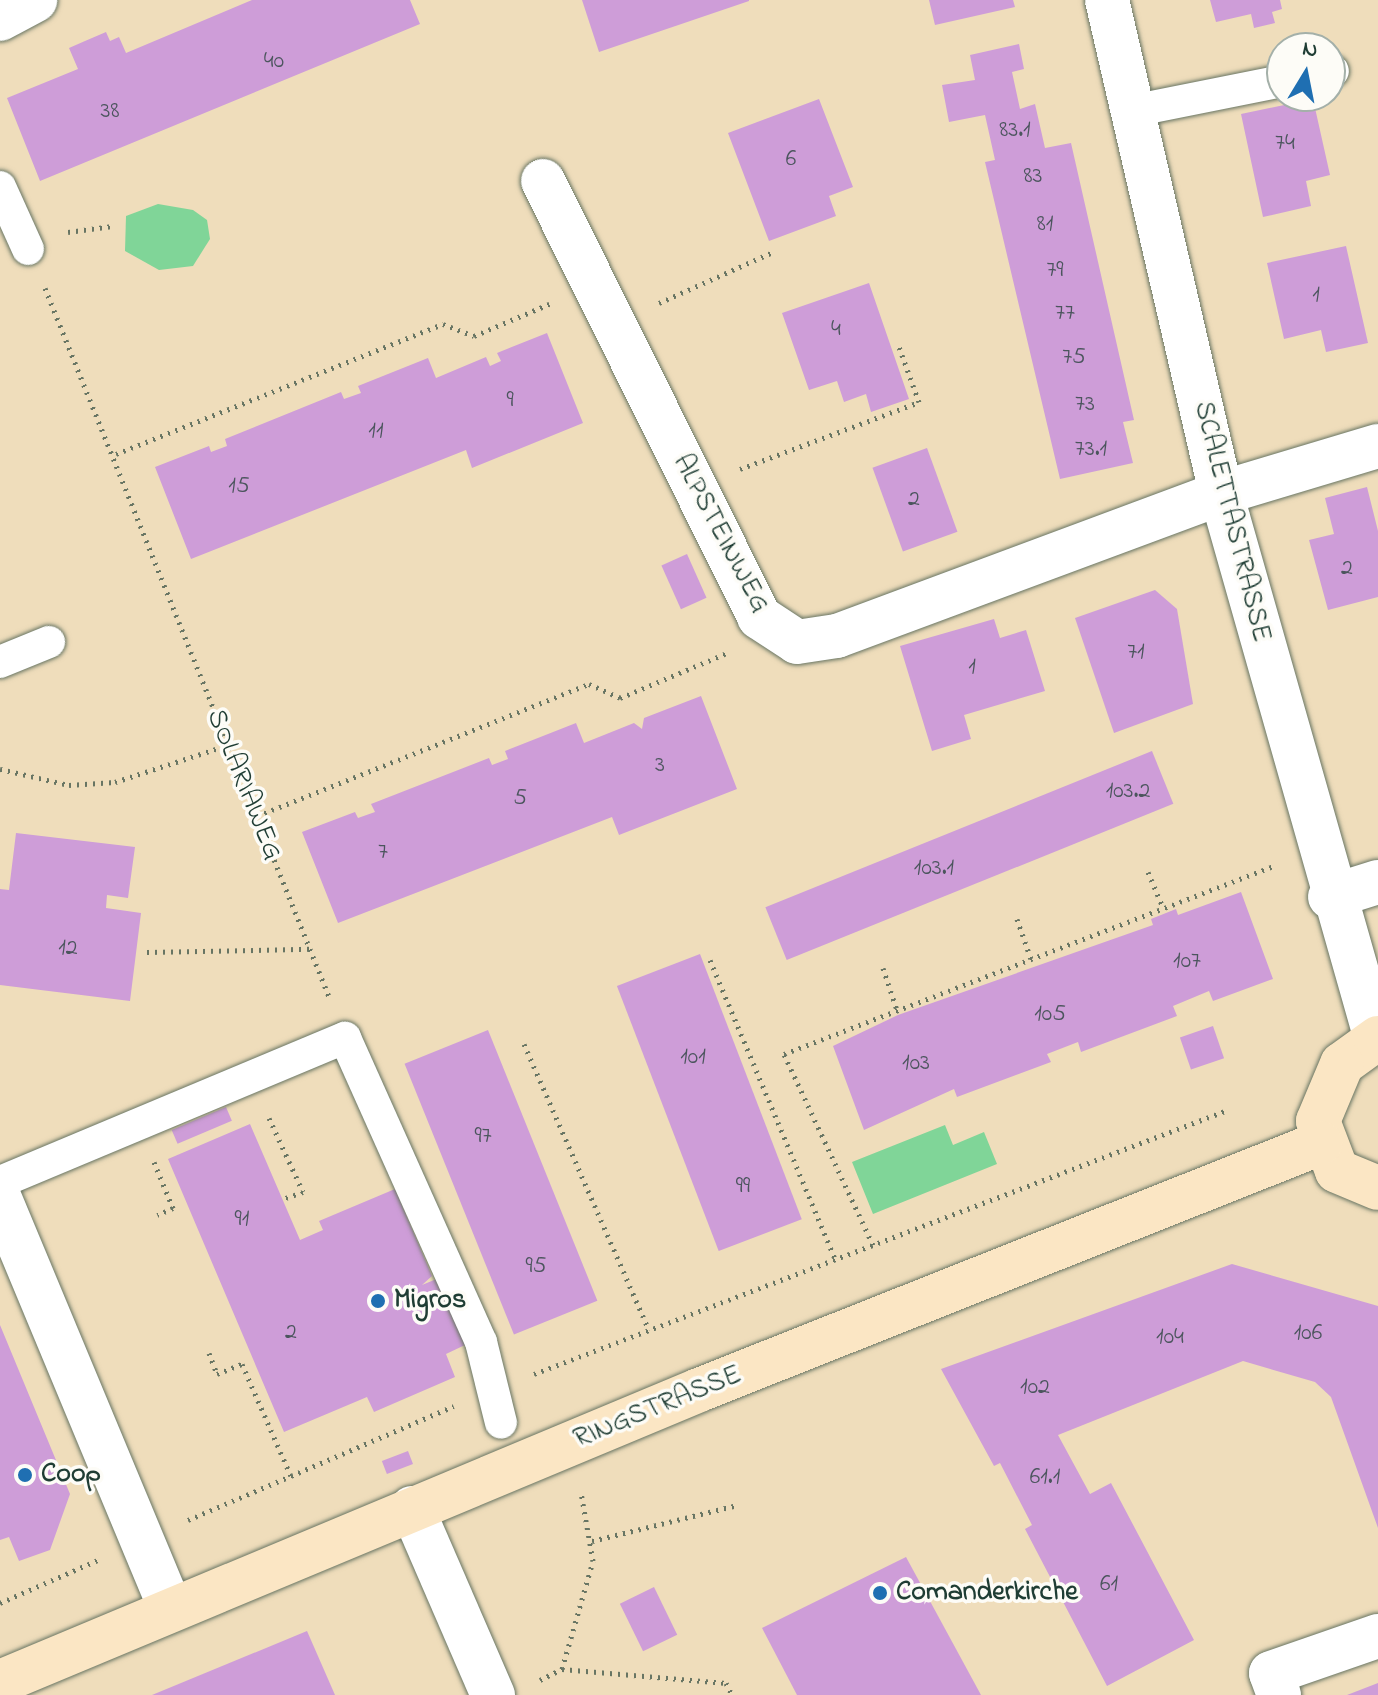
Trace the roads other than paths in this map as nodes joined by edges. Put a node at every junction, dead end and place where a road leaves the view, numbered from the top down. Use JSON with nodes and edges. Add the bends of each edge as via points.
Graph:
{"nodes":[{"id":1,"x":1107,"y":0,"type":"edge"},
{"id":2,"x":1266,"y":84,"type":"edge"},
{"id":3,"x":1132,"y":111,"type":"junction"},
{"id":4,"x":543,"y":181,"type":"dead end"},
{"id":5,"x":0,"y":187,"type":"edge"},
{"id":6,"x":28,"y":249,"type":"road end"},
{"id":7,"x":1378,"y":446,"type":"edge"},
{"id":8,"x":1221,"y":493,"type":"junction"},
{"id":9,"x":49,"y":642,"type":"dead end"},
{"id":10,"x":0,"y":662,"type":"edge"},
{"id":11,"x":1378,"y":882,"type":"edge"},
{"id":12,"x":1330,"y":897,"type":"junction"},
{"id":13,"x":1377,"y":1038,"type":"edge"},
{"id":14,"x":1321,"y":1143,"type":"junction"},
{"id":15,"x":0,"y":1182,"type":"edge"},
{"id":16,"x":1378,"y":1188,"type":"edge"},
{"id":17,"x":0,"y":1199,"type":"edge"},
{"id":18,"x":501,"y":1423,"type":"dead end"},
{"id":19,"x":412,"y":1508,"type":"junction"},
{"id":20,"x":170,"y":1608,"type":"junction"},
{"id":21,"x":1378,"y":1636,"type":"edge"},
{"id":22,"x":0,"y":1682,"type":"edge"},
{"id":23,"x":493,"y":1695,"type":"edge"},
{"id":24,"x":1279,"y":1695,"type":"edge"}],
"edges":[{"from":1,"to":3,"type":"street","name":"SCALETTASTRASSE"},
{"from":2,"to":3,"type":"lane"},
{"from":3,"to":8,"type":"street","name":"SCALETTASTRASSE"},
{"from":4,"to":8,"type":"street","name":"ALPSTEINWEG","via":[[759,617],[797,642],[837,636]]},
{"from":5,"to":6,"type":"lane"},
{"from":7,"to":8,"type":"street","name":"ALPSTEINWEG"},
{"from":8,"to":12,"type":"street","name":"SCALETTASTRASSE"},
{"from":9,"to":10,"type":"lane"},
{"from":11,"to":12,"type":"street"},
{"from":12,"to":13,"type":"street","name":"SCALETTASTRASSE"},
{"from":13,"to":14,"type":"main road","via":[[1342,1064],[1324,1097]]},
{"from":14,"to":16,"type":"main road","via":[[1348,1180]]},
{"from":14,"to":19,"type":"main road","name":"RINGSTRASSE"},
{"from":15,"to":18,"type":"lane","via":[[345,1038],[481,1342]]},
{"from":17,"to":20,"type":"street"},
{"from":19,"to":20,"type":"main road","name":"RINGSTRASSE"},
{"from":19,"to":23,"type":"street"},
{"from":20,"to":22,"type":"main road","name":"RINGSTRASSE"},
{"from":21,"to":24,"type":"street","via":[[1271,1673]]}]}
